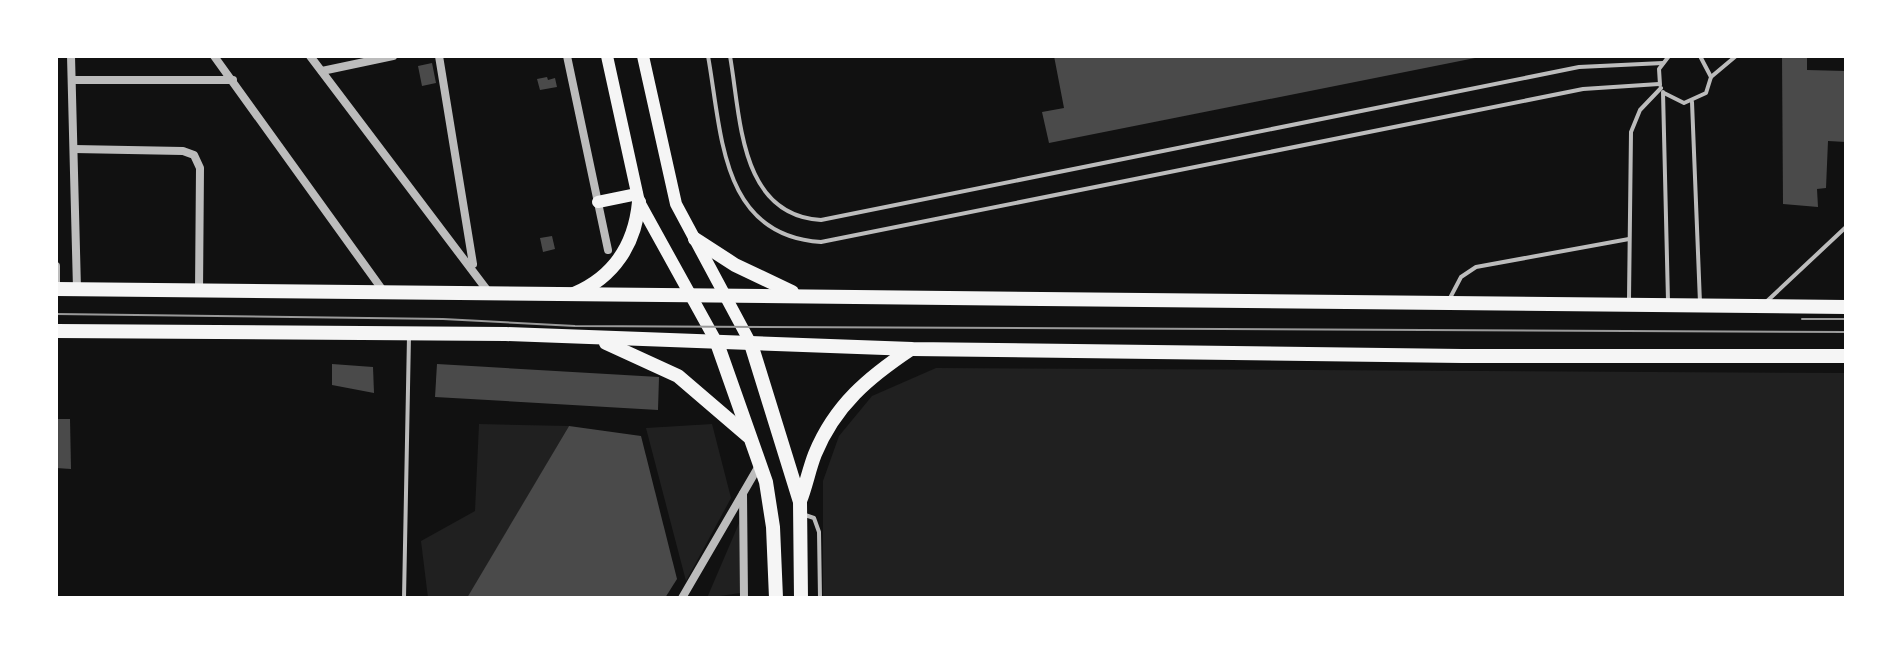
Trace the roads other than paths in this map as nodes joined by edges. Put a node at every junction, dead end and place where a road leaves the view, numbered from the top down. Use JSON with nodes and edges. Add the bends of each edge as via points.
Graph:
{"nodes":[{"id":1,"x":71,"y":56,"type":"edge"},
{"id":2,"x":214,"y":56,"type":"edge"},
{"id":3,"x":310,"y":56,"type":"edge"},
{"id":4,"x":393,"y":56,"type":"edge"},
{"id":5,"x":439,"y":56,"type":"edge"},
{"id":6,"x":567,"y":56,"type":"edge"},
{"id":7,"x":607,"y":56,"type":"edge"},
{"id":8,"x":643,"y":56,"type":"edge"},
{"id":9,"x":708,"y":56,"type":"edge"},
{"id":10,"x":730,"y":56,"type":"edge"},
{"id":11,"x":1669,"y":56,"type":"edge"},
{"id":12,"x":1700,"y":56,"type":"edge"},
{"id":13,"x":1736,"y":56,"type":"edge"},
{"id":14,"x":1663,"y":63,"type":"junction"},
{"id":15,"x":322,"y":71,"type":"junction"},
{"id":16,"x":1711,"y":77,"type":"junction"},
{"id":17,"x":72,"y":80,"type":"junction"},
{"id":18,"x":233,"y":80,"type":"junction"},
{"id":19,"x":1661,"y":88,"type":"junction"},
{"id":20,"x":1692,"y":102,"type":"junction"},
{"id":21,"x":74,"y":149,"type":"junction"},
{"id":22,"x":638,"y":198,"type":"junction"},
{"id":23,"x":598,"y":202,"type":"junction"},
{"id":24,"x":1846,"y":227,"type":"edge"},
{"id":25,"x":695,"y":239,"type":"junction"},
{"id":26,"x":1629,"y":239,"type":"junction"},
{"id":27,"x":608,"y":250,"type":"dead end"},
{"id":28,"x":56,"y":266,"type":"edge"},
{"id":29,"x":473,"y":268,"type":"junction"},
{"id":30,"x":56,"y":289,"type":"edge"},
{"id":31,"x":77,"y":289,"type":"junction"},
{"id":32,"x":199,"y":293,"type":"junction"},
{"id":33,"x":384,"y":293,"type":"junction"},
{"id":34,"x":490,"y":294,"type":"junction"},
{"id":35,"x":572,"y":295,"type":"junction"},
{"id":36,"x":799,"y":295,"type":"junction"},
{"id":37,"x":727,"y":296,"type":"junction"},
{"id":38,"x":691,"y":297,"type":"junction"},
{"id":39,"x":1448,"y":302,"type":"junction"},
{"id":40,"x":1629,"y":304,"type":"junction"},
{"id":41,"x":1668,"y":305,"type":"junction"},
{"id":42,"x":1700,"y":306,"type":"junction"},
{"id":43,"x":1760,"y":307,"type":"junction"},
{"id":44,"x":1846,"y":307,"type":"edge"},
{"id":45,"x":56,"y":331,"type":"edge"},
{"id":46,"x":409,"y":333,"type":"junction"},
{"id":47,"x":595,"y":339,"type":"junction"},
{"id":48,"x":717,"y":343,"type":"junction"},
{"id":49,"x":751,"y":344,"type":"junction"},
{"id":50,"x":912,"y":349,"type":"junction"},
{"id":51,"x":1846,"y":356,"type":"edge"},
{"id":52,"x":754,"y":442,"type":"junction"},
{"id":53,"x":761,"y":463,"type":"junction"},
{"id":54,"x":743,"y":493,"type":"junction"},
{"id":55,"x":800,"y":507,"type":"junction"},
{"id":56,"x":404,"y":598,"type":"edge"},
{"id":57,"x":682,"y":598,"type":"edge"},
{"id":58,"x":744,"y":598,"type":"edge"},
{"id":59,"x":775,"y":598,"type":"edge"},
{"id":60,"x":801,"y":598,"type":"edge"},
{"id":61,"x":820,"y":598,"type":"edge"}],
"edges":[{"from":1,"to":17,"type":"street"},
{"from":2,"to":18,"type":"street"},
{"from":3,"to":15,"type":"street"},
{"from":4,"to":15,"type":"street"},
{"from":5,"to":29,"type":"street"},
{"from":6,"to":23,"type":"street"},
{"from":7,"to":22,"type":"main road"},
{"from":8,"to":25,"type":"main road","via":[[669,185]]},
{"from":9,"to":19,"type":"lane","via":[[728,168],[739,195],[770,227],[821,242],[1583,89]]},
{"from":10,"to":14,"type":"lane","via":[[758,185],[782,209],[821,220],[1579,67]]},
{"from":11,"to":14,"type":"lane"},
{"from":12,"to":16,"type":"lane"},
{"from":13,"to":16,"type":"lane"},
{"from":14,"to":19,"type":"lane"},
{"from":15,"to":29,"type":"street"},
{"from":16,"to":20,"type":"lane","via":[[1706,93]]},
{"from":17,"to":18,"type":"street"},
{"from":17,"to":21,"type":"street"},
{"from":18,"to":33,"type":"street"},
{"from":19,"to":20,"type":"lane","via":[[1676,102]]},
{"from":19,"to":26,"type":"lane","via":[[1640,110],[1631,132]]},
{"from":19,"to":41,"type":"lane"},
{"from":20,"to":42,"type":"lane"},
{"from":21,"to":31,"type":"street"},
{"from":21,"to":32,"type":"street","via":[[194,155],[200,168]]},
{"from":22,"to":23,"type":"main road"},
{"from":22,"to":35,"type":"main road","via":[[634,232],[620,259],[599,281]]},
{"from":22,"to":38,"type":"main road"},
{"from":23,"to":27,"type":"street"},
{"from":24,"to":43,"type":"lane"},
{"from":25,"to":36,"type":"main road"},
{"from":25,"to":37,"type":"main road"},
{"from":26,"to":39,"type":"lane","via":[[1476,267],[1461,277]]},
{"from":26,"to":40,"type":"lane"},
{"from":28,"to":30,"type":"street"},
{"from":29,"to":34,"type":"street"},
{"from":30,"to":31,"type":"main road"},
{"from":31,"to":32,"type":"main road"},
{"from":32,"to":33,"type":"main road"},
{"from":33,"to":34,"type":"main road"},
{"from":34,"to":35,"type":"main road"},
{"from":35,"to":38,"type":"main road"},
{"from":36,"to":37,"type":"main road"},
{"from":36,"to":39,"type":"main road"},
{"from":37,"to":38,"type":"main road"},
{"from":37,"to":49,"type":"main road"},
{"from":38,"to":48,"type":"main road"},
{"from":39,"to":40,"type":"main road"},
{"from":40,"to":41,"type":"main road"},
{"from":41,"to":42,"type":"main road"},
{"from":42,"to":43,"type":"main road"},
{"from":43,"to":44,"type":"main road"},
{"from":45,"to":46,"type":"main road"},
{"from":46,"to":47,"type":"main road"},
{"from":46,"to":56,"type":"lane"},
{"from":47,"to":48,"type":"main road"},
{"from":47,"to":52,"type":"main road","via":[[678,376]]},
{"from":48,"to":49,"type":"main road"},
{"from":48,"to":52,"type":"main road"},
{"from":49,"to":50,"type":"main road"},
{"from":49,"to":55,"type":"main road"},
{"from":50,"to":51,"type":"main road"},
{"from":50,"to":55,"type":"main road","via":[[874,374],[839,411],[818,448]]},
{"from":52,"to":53,"type":"main road"},
{"from":53,"to":54,"type":"street"},
{"from":53,"to":59,"type":"main road","via":[[771,509]]},
{"from":54,"to":57,"type":"street"},
{"from":54,"to":58,"type":"street"},
{"from":55,"to":60,"type":"main road"},
{"from":55,"to":61,"type":"lane","via":[[814,518],[819,532]]}]}
